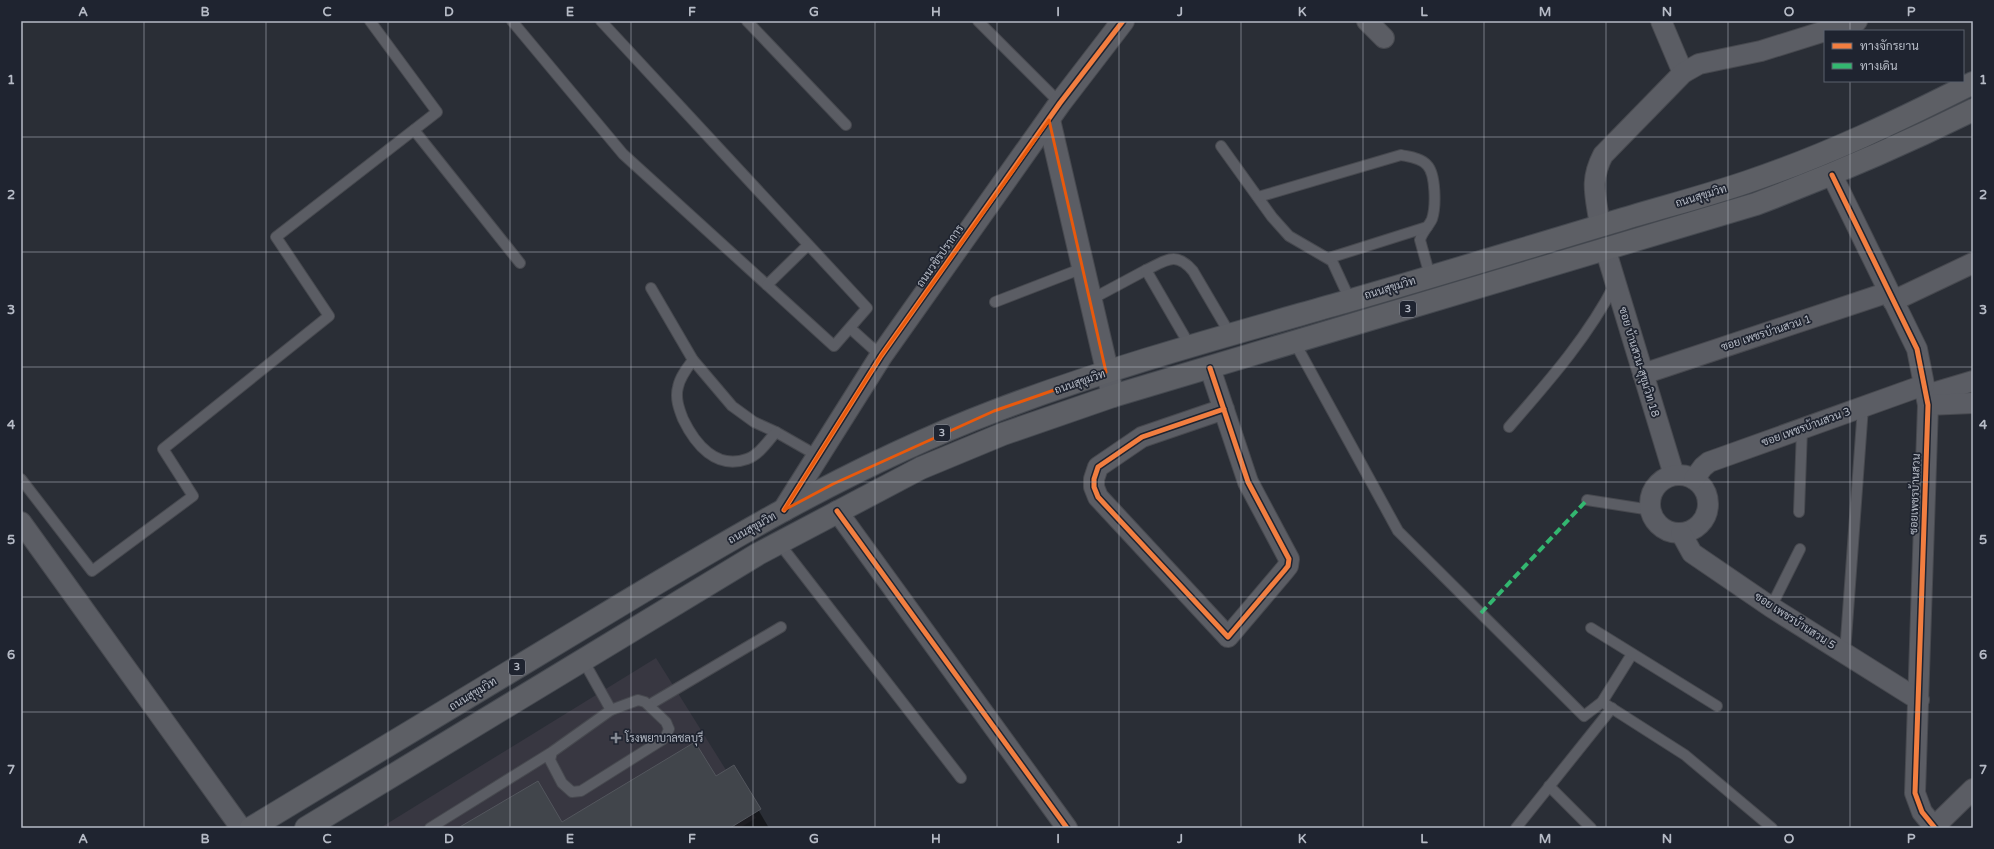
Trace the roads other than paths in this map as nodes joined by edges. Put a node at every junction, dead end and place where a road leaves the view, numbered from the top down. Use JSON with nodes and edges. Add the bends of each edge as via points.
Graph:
{"nodes":[{"id":1,"x":370,"y":21,"type":"edge"},
{"id":2,"x":512,"y":21,"type":"edge"},
{"id":3,"x":601,"y":21,"type":"edge"},
{"id":4,"x":747,"y":21,"type":"edge"},
{"id":5,"x":978,"y":21,"type":"edge"},
{"id":6,"x":1124,"y":21,"type":"edge"},
{"id":7,"x":1367,"y":21,"type":"edge"},
{"id":8,"x":1661,"y":21,"type":"edge"},
{"id":9,"x":1857,"y":21,"type":"edge"},
{"id":10,"x":1828,"y":30,"type":"edge"},
{"id":11,"x":1824,"y":31,"type":"edge"},
{"id":12,"x":1384,"y":38,"type":"dead end"},
{"id":13,"x":1683,"y":73,"type":"junction"},
{"id":14,"x":1973,"y":83,"type":"edge"},
{"id":15,"x":1973,"y":110,"type":"edge"},
{"id":16,"x":1054,"y":112,"type":"junction"},
{"id":17,"x":846,"y":126,"type":"dead end"},
{"id":18,"x":414,"y":130,"type":"junction"},
{"id":19,"x":1221,"y":146,"type":"dead end"},
{"id":20,"x":1832,"y":175,"type":"junction"},
{"id":21,"x":1258,"y":197,"type":"junction"},
{"id":22,"x":1427,"y":227,"type":"junction"},
{"id":23,"x":1591,"y":228,"type":"junction"},
{"id":24,"x":808,"y":245,"type":"junction"},
{"id":25,"x":1605,"y":248,"type":"junction"},
{"id":26,"x":1329,"y":258,"type":"junction"},
{"id":27,"x":520,"y":263,"type":"dead end"},
{"id":28,"x":1973,"y":263,"type":"edge"},
{"id":29,"x":1083,"y":268,"type":"junction"},
{"id":30,"x":1146,"y":270,"type":"junction"},
{"id":31,"x":1430,"y":276,"type":"junction"},
{"id":32,"x":1615,"y":284,"type":"junction"},
{"id":33,"x":767,"y":285,"type":"junction"},
{"id":34,"x":651,"y":288,"type":"dead end"},
{"id":35,"x":1891,"y":297,"type":"junction"},
{"id":36,"x":1090,"y":300,"type":"junction"},
{"id":37,"x":1350,"y":300,"type":"junction"},
{"id":38,"x":995,"y":302,"type":"dead end"},
{"id":39,"x":850,"y":328,"type":"junction"},
{"id":40,"x":1230,"y":334,"type":"junction"},
{"id":41,"x":1295,"y":343,"type":"junction"},
{"id":42,"x":1190,"y":346,"type":"junction"},
{"id":43,"x":881,"y":356,"type":"junction"},
{"id":44,"x":693,"y":360,"type":"junction"},
{"id":45,"x":1210,"y":368,"type":"junction"},
{"id":46,"x":1106,"y":372,"type":"junction"},
{"id":47,"x":1643,"y":374,"type":"junction"},
{"id":48,"x":1973,"y":381,"type":"edge"},
{"id":49,"x":1926,"y":395,"type":"junction"},
{"id":50,"x":1113,"y":396,"type":"junction"},
{"id":51,"x":1973,"y":403,"type":"edge"},
{"id":52,"x":1863,"y":407,"type":"junction"},
{"id":53,"x":1224,"y":409,"type":"junction"},
{"id":54,"x":1509,"y":427,"type":"dead end"},
{"id":55,"x":1802,"y":429,"type":"junction"},
{"id":56,"x":776,"y":432,"type":"junction"},
{"id":57,"x":818,"y":456,"type":"junction"},
{"id":58,"x":1674,"y":475,"type":"junction"},
{"id":59,"x":21,"y":479,"type":"edge"},
{"id":60,"x":1694,"y":479,"type":"junction"},
{"id":61,"x":1586,"y":500,"type":"dead end"},
{"id":62,"x":784,"y":510,"type":"junction"},
{"id":63,"x":1650,"y":510,"type":"junction"},
{"id":64,"x":837,"y":511,"type":"junction"},
{"id":65,"x":1799,"y":512,"type":"dead end"},
{"id":66,"x":21,"y":522,"type":"edge"},
{"id":67,"x":1681,"y":533,"type":"junction"},
{"id":68,"x":780,"y":543,"type":"junction"},
{"id":69,"x":1800,"y":549,"type":"dead end"},
{"id":70,"x":1772,"y":607,"type":"junction"},
{"id":71,"x":781,"y":628,"type":"dead end"},
{"id":72,"x":1591,"y":628,"type":"dead end"},
{"id":73,"x":1845,"y":653,"type":"junction"},
{"id":74,"x":1632,"y":654,"type":"junction"},
{"id":75,"x":583,"y":660,"type":"junction"},
{"id":76,"x":1919,"y":700,"type":"junction"},
{"id":77,"x":1602,"y":702,"type":"junction"},
{"id":78,"x":649,"y":705,"type":"junction"},
{"id":79,"x":1717,"y":706,"type":"dead end"},
{"id":80,"x":1612,"y":708,"type":"junction"},
{"id":81,"x":611,"y":710,"type":"junction"},
{"id":82,"x":552,"y":752,"type":"junction"},
{"id":83,"x":961,"y":778,"type":"dead end"},
{"id":84,"x":1549,"y":786,"type":"junction"},
{"id":85,"x":1973,"y":789,"type":"edge"},
{"id":86,"x":311,"y":827,"type":"edge"},
{"id":87,"x":241,"y":828,"type":"edge"},
{"id":88,"x":251,"y":828,"type":"edge"},
{"id":89,"x":430,"y":828,"type":"edge"},
{"id":90,"x":1067,"y":828,"type":"edge"},
{"id":91,"x":1516,"y":828,"type":"edge"},
{"id":92,"x":1591,"y":828,"type":"edge"},
{"id":93,"x":1772,"y":828,"type":"edge"},
{"id":94,"x":1934,"y":828,"type":"edge"}],
"edges":[{"from":1,"to":18,"type":"lane","via":[[437,112]]},
{"from":2,"to":33,"type":"lane","via":[[623,154]]},
{"from":3,"to":24,"type":"lane"},
{"from":4,"to":17,"type":"lane"},
{"from":5,"to":16,"type":"lane"},
{"from":6,"to":16,"type":"street","name":"ถนนวชิรปราการ"},
{"from":7,"to":12,"type":"street"},
{"from":8,"to":13,"type":"street"},
{"from":9,"to":10,"type":"street"},
{"from":11,"to":13,"type":"street","via":[[1761,51],[1699,64]]},
{"from":13,"to":23,"type":"street","via":[[1603,155],[1596,169]]},
{"from":14,"to":23,"type":"main road","name":"ถนนสุขุมวิท","via":[[1880,128],[1763,176]]},
{"from":15,"to":20,"type":"main road"},
{"from":16,"to":29,"type":"street"},
{"from":16,"to":43,"type":"street","name":"ถนนวชิรปราการ"},
{"from":18,"to":27,"type":"lane"},
{"from":18,"to":59,"type":"lane","via":[[276,237],[328,316],[163,449],[193,496],[92,571]]},
{"from":19,"to":21,"type":"lane"},
{"from":20,"to":25,"type":"main road","via":[[1756,204]]},
{"from":20,"to":35,"type":"street","name":"ซอยเพชรบ้านสวน"},
{"from":21,"to":22,"type":"lane","via":[[1401,155],[1416,158],[1427,164],[1432,172],[1435,203]]},
{"from":21,"to":26,"type":"lane","via":[[1289,236]]},
{"from":22,"to":26,"type":"lane"},
{"from":22,"to":31,"type":"lane","via":[[1420,240]]},
{"from":23,"to":31,"type":"main road","name":"ถนนสุขุมวิท","number":"3"},
{"from":24,"to":33,"type":"lane"},
{"from":24,"to":39,"type":"lane","via":[[867,308]]},
{"from":25,"to":32,"type":"street","name":"ซอย บ้านสวน-สุขุมวิท 18"},
{"from":25,"to":41,"type":"main road","number":"3"},
{"from":26,"to":37,"type":"lane"},
{"from":28,"to":35,"type":"street","name":"ซอย เพชรบ้านสวน 1"},
{"from":29,"to":36,"type":"street"},
{"from":29,"to":38,"type":"lane"},
{"from":30,"to":36,"type":"lane"},
{"from":30,"to":40,"type":"lane","via":[[1170,258],[1186,263]]},
{"from":30,"to":42,"type":"lane"},
{"from":31,"to":37,"type":"main road","name":"ถนนสุขุมวิท","number":"3"},
{"from":32,"to":47,"type":"street","name":"ซอย บ้านสวน-สุขุมวิท 18"},
{"from":32,"to":54,"type":"lane","via":[[1603,308],[1558,370]]},
{"from":33,"to":39,"type":"lane","via":[[834,346]]},
{"from":34,"to":44,"type":"lane"},
{"from":35,"to":47,"type":"street","name":"ซอย เพชรบ้านสวน 1"},
{"from":35,"to":49,"type":"street","name":"ซอยเพชรบ้านสวน","via":[[1916,349]]},
{"from":36,"to":46,"type":"street"},
{"from":37,"to":40,"type":"main road","name":"ถนนสุขุมวิท","number":"3"},
{"from":39,"to":43,"type":"lane"},
{"from":40,"to":42,"type":"main road","name":"ถนนสุขุมวิท","number":"3"},
{"from":41,"to":45,"type":"main road","number":"3"},
{"from":41,"to":77,"type":"lane","via":[[1398,531],[1584,716]]},
{"from":42,"to":46,"type":"main road","name":"ถนนสุขุมวิท","number":"3"},
{"from":43,"to":57,"type":"street","name":"ถนนวชิรปราการ"},
{"from":44,"to":56,"type":"lane","via":[[732,406],[754,422]]},
{"from":44,"to":56,"type":"lane","via":[[678,387],[677,400],[697,445],[708,454],[736,462],[748,459],[760,451]]},
{"from":45,"to":50,"type":"main road","number":"3"},
{"from":45,"to":53,"type":"street"},
{"from":46,"to":50,"type":"street"},
{"from":46,"to":62,"type":"main road","name":"ถนนสุขุมวิท","number":"3","via":[[994,411],[911,446]]},
{"from":47,"to":58,"type":"street","name":"ซอย บ้านสวน-สุขุมวิท 18"},
{"from":48,"to":49,"type":"street"},
{"from":49,"to":51,"type":"street"},
{"from":49,"to":52,"type":"street","name":"ซอย เพชรบ้านสวน 3"},
{"from":49,"to":76,"type":"street","name":"ซอยเพชรบ้านสวน"},
{"from":50,"to":64,"type":"main road","number":"3","via":[[996,437],[921,468]]},
{"from":52,"to":55,"type":"street","name":"ซอย เพชรบ้านสวน 3"},
{"from":52,"to":73,"type":"lane"},
{"from":53,"to":53,"type":"street","via":[[1142,437],[1098,467],[1094,487],[1098,497],[1228,637],[1288,566],[1289,559],[1248,482]]},
{"from":55,"to":60,"type":"street","name":"ซอย เพชรบ้านสวน 3","via":[[1709,462]]},
{"from":55,"to":65,"type":"lane"},
{"from":56,"to":57,"type":"lane"},
{"from":57,"to":62,"type":"street","name":"ถนนวชิรปราการ"},
{"from":58,"to":60,"type":"street"},
{"from":58,"to":63,"type":"street","via":[[1665,478],[1652,492]]},
{"from":60,"to":67,"type":"street","via":[[1706,492],[1707,511],[1698,526]]},
{"from":61,"to":63,"type":"lane"},
{"from":62,"to":88,"type":"main road","name":"ถนนสุขุมวิท","number":"3","via":[[640,592]]},
{"from":63,"to":67,"type":"street","via":[[1658,524],[1672,532]]},
{"from":64,"to":68,"type":"main road","number":"3"},
{"from":64,"to":90,"type":"street"},
{"from":66,"to":87,"type":"street"},
{"from":67,"to":70,"type":"street","name":"ซอย เพชรบ้านสวน 5","via":[[1692,553]]},
{"from":68,"to":75,"type":"main road","number":"3"},
{"from":68,"to":83,"type":"lane"},
{"from":69,"to":70,"type":"lane"},
{"from":70,"to":73,"type":"street","name":"ซอย เพชรบ้านสวน 5"},
{"from":71,"to":78,"type":"lane"},
{"from":72,"to":74,"type":"lane"},
{"from":73,"to":76,"type":"street","name":"ซอย เพชรบ้านสวน 5"},
{"from":74,"to":77,"type":"lane"},
{"from":74,"to":79,"type":"lane"},
{"from":75,"to":81,"type":"lane"},
{"from":75,"to":86,"type":"main road","number":"3"},
{"from":76,"to":94,"type":"street","name":"ซอยเพชรบ้านสวน","via":[[1915,793],[1922,812]]},
{"from":77,"to":80,"type":"lane"},
{"from":78,"to":81,"type":"lane","via":[[638,700]]},
{"from":78,"to":82,"type":"lane","via":[[666,722],[669,729],[666,736],[581,791],[572,792],[562,783],[550,760]]},
{"from":80,"to":84,"type":"lane"},
{"from":80,"to":93,"type":"lane","via":[[1685,755]]},
{"from":81,"to":82,"type":"lane"},
{"from":82,"to":89,"type":"lane"},
{"from":84,"to":91,"type":"lane"},
{"from":84,"to":92,"type":"lane"},
{"from":85,"to":94,"type":"street"}]}
